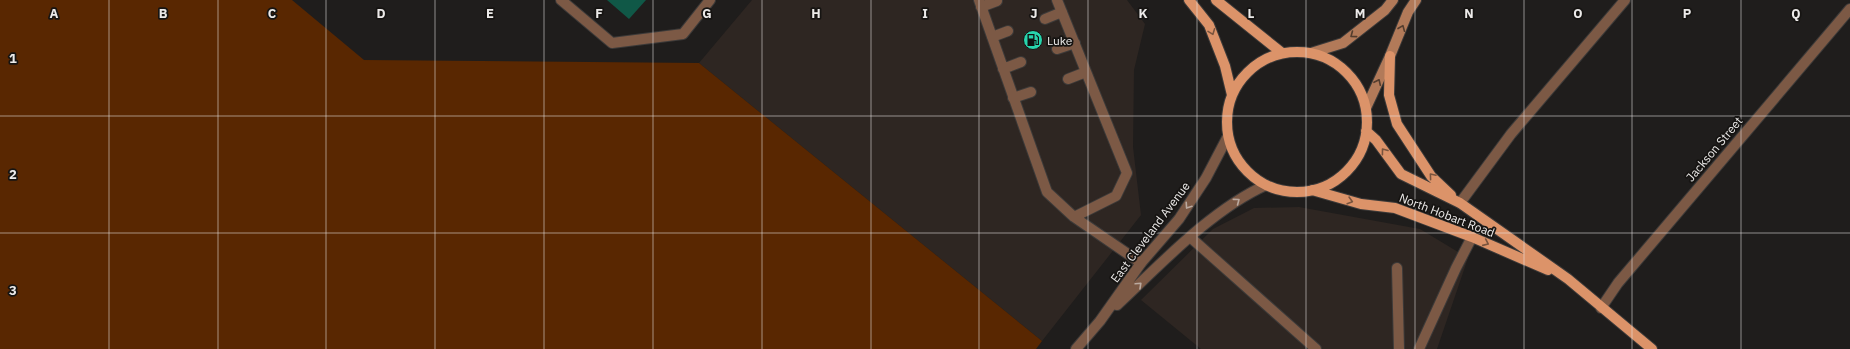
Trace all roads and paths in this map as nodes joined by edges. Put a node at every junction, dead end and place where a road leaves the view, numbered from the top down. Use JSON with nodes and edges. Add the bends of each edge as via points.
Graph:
{"nodes":[{"id":1,"x":562,"y":0,"type":"edge"},
{"id":2,"x":710,"y":0,"type":"edge"},
{"id":3,"x":1057,"y":0,"type":"edge"},
{"id":4,"x":1189,"y":0,"type":"edge"},
{"id":5,"x":1216,"y":0,"type":"edge"},
{"id":6,"x":1393,"y":0,"type":"edge"},
{"id":7,"x":1416,"y":0,"type":"edge"},
{"id":8,"x":1624,"y":0,"type":"edge"},
{"id":9,"x":997,"y":1,"type":"dead end"},
{"id":10,"x":980,"y":3,"type":"edge"},
{"id":11,"x":1850,"y":9,"type":"edge"},
{"id":12,"x":1062,"y":12,"type":"junction"},
{"id":13,"x":1044,"y":19,"type":"dead end"},
{"id":14,"x":1008,"y":31,"type":"dead end"},
{"id":15,"x":992,"y":36,"type":"junction"},
{"id":16,"x":1075,"y":43,"type":"junction"},
{"id":17,"x":1057,"y":49,"type":"dead end"},
{"id":18,"x":1282,"y":53,"type":"junction"},
{"id":19,"x":1311,"y":53,"type":"junction"},
{"id":20,"x":1390,"y":56,"type":"junction"},
{"id":21,"x":1021,"y":62,"type":"dead end"},
{"id":22,"x":1004,"y":69,"type":"junction"},
{"id":23,"x":1086,"y":72,"type":"junction"},
{"id":24,"x":1068,"y":79,"type":"dead end"},
{"id":25,"x":1031,"y":92,"type":"dead end"},
{"id":26,"x":1232,"y":95,"type":"junction"},
{"id":27,"x":1013,"y":98,"type":"junction"},
{"id":28,"x":1366,"y":108,"type":"junction"},
{"id":29,"x":1366,"y":131,"type":"junction"},
{"id":30,"x":1228,"y":136,"type":"junction"},
{"id":31,"x":1266,"y":185,"type":"junction"},
{"id":32,"x":1312,"y":190,"type":"junction"},
{"id":33,"x":1460,"y":203,"type":"junction"},
{"id":34,"x":1074,"y":217,"type":"junction"},
{"id":35,"x":1190,"y":237,"type":"junction"},
{"id":36,"x":1472,"y":237,"type":"junction"},
{"id":37,"x":1142,"y":263,"type":"junction"},
{"id":38,"x":1396,"y":268,"type":"dead end"},
{"id":39,"x":1568,"y":279,"type":"junction"},
{"id":40,"x":1601,"y":308,"type":"junction"},
{"id":41,"x":1100,"y":321,"type":"junction"},
{"id":42,"x":1076,"y":349,"type":"edge"},
{"id":43,"x":1316,"y":349,"type":"edge"},
{"id":44,"x":1399,"y":349,"type":"edge"},
{"id":45,"x":1419,"y":349,"type":"edge"},
{"id":46,"x":1652,"y":349,"type":"edge"}],
"edges":[{"from":1,"to":2,"type":"street","via":[[612,43],[683,34]]},
{"from":3,"to":12,"type":"street"},
{"from":4,"to":26,"type":"main road","one_way":true,"via":[[1209,24],[1225,66]]},
{"from":5,"to":18,"type":"main road"},
{"from":6,"to":19,"type":"main road","one_way":true,"via":[[1385,10],[1343,43]]},
{"from":20,"to":7,"type":"main road","one_way":true,"via":[[1408,12]]},
{"from":8,"to":33,"type":"street","via":[[1511,134]]},
{"from":9,"to":10,"type":"street"},
{"from":10,"to":15,"type":"street"},
{"from":11,"to":40,"type":"street","name":"Jackson Street","via":[[1618,283]]},
{"from":12,"to":13,"type":"street"},
{"from":12,"to":16,"type":"street"},
{"from":14,"to":15,"type":"street"},
{"from":15,"to":22,"type":"street"},
{"from":16,"to":17,"type":"street"},
{"from":16,"to":23,"type":"street"},
{"from":18,"to":19,"type":"main road"},
{"from":18,"to":26,"type":"main road","via":[[1261,61],[1244,76]]},
{"from":19,"to":28,"type":"main road","via":[[1330,60],[1347,72],[1359,89]]},
{"from":28,"to":20,"type":"main road","one_way":true},
{"from":33,"to":20,"type":"main road","one_way":true,"via":[[1431,176],[1397,124],[1389,95]]},
{"from":21,"to":22,"type":"street"},
{"from":22,"to":27,"type":"street"},
{"from":23,"to":24,"type":"street"},
{"from":23,"to":34,"type":"street","via":[[1127,173],[1116,196]]},
{"from":25,"to":27,"type":"street"},
{"from":26,"to":30,"type":"main road","via":[[1227,115]]},
{"from":27,"to":34,"type":"street","via":[[1047,192]]},
{"from":28,"to":29,"type":"main road"},
{"from":29,"to":32,"type":"main road","via":[[1360,151],[1348,169],[1332,182]]},
{"from":33,"to":29,"type":"main road","name":"North Hobart Road","one_way":true,"via":[[1401,174],[1376,140]]},
{"from":30,"to":31,"type":"main road","via":[[1236,156],[1248,173]]},
{"from":30,"to":37,"type":"street","name":"East Cleveland Avenue","one_way":true,"via":[[1206,178],[1179,219]]},
{"from":31,"to":32,"type":"main road","via":[[1289,191]]},
{"from":35,"to":31,"type":"street","name":"East Cleveland Avenue","one_way":true,"via":[[1247,193]]},
{"from":32,"to":36,"type":"main road","name":"North Hobart Road","one_way":true,"via":[[1361,204],[1395,208]]},
{"from":33,"to":39,"type":"main road","name":"North Hobart Road"},
{"from":34,"to":37,"type":"street"},
{"from":41,"to":35,"type":"street","name":"East Cleveland Avenue","one_way":true},
{"from":35,"to":43,"type":"street"},
{"from":36,"to":39,"type":"main road","name":"North Hobart Road","one_way":true},
{"from":36,"to":45,"type":"street"},
{"from":37,"to":41,"type":"street","name":"East Cleveland Avenue"},
{"from":38,"to":44,"type":"street"},
{"from":39,"to":40,"type":"main road","name":"North Hobart Road"},
{"from":40,"to":46,"type":"main road","name":"North Hobart Road"},
{"from":41,"to":42,"type":"street","name":"East Cleveland Avenue"}]}
